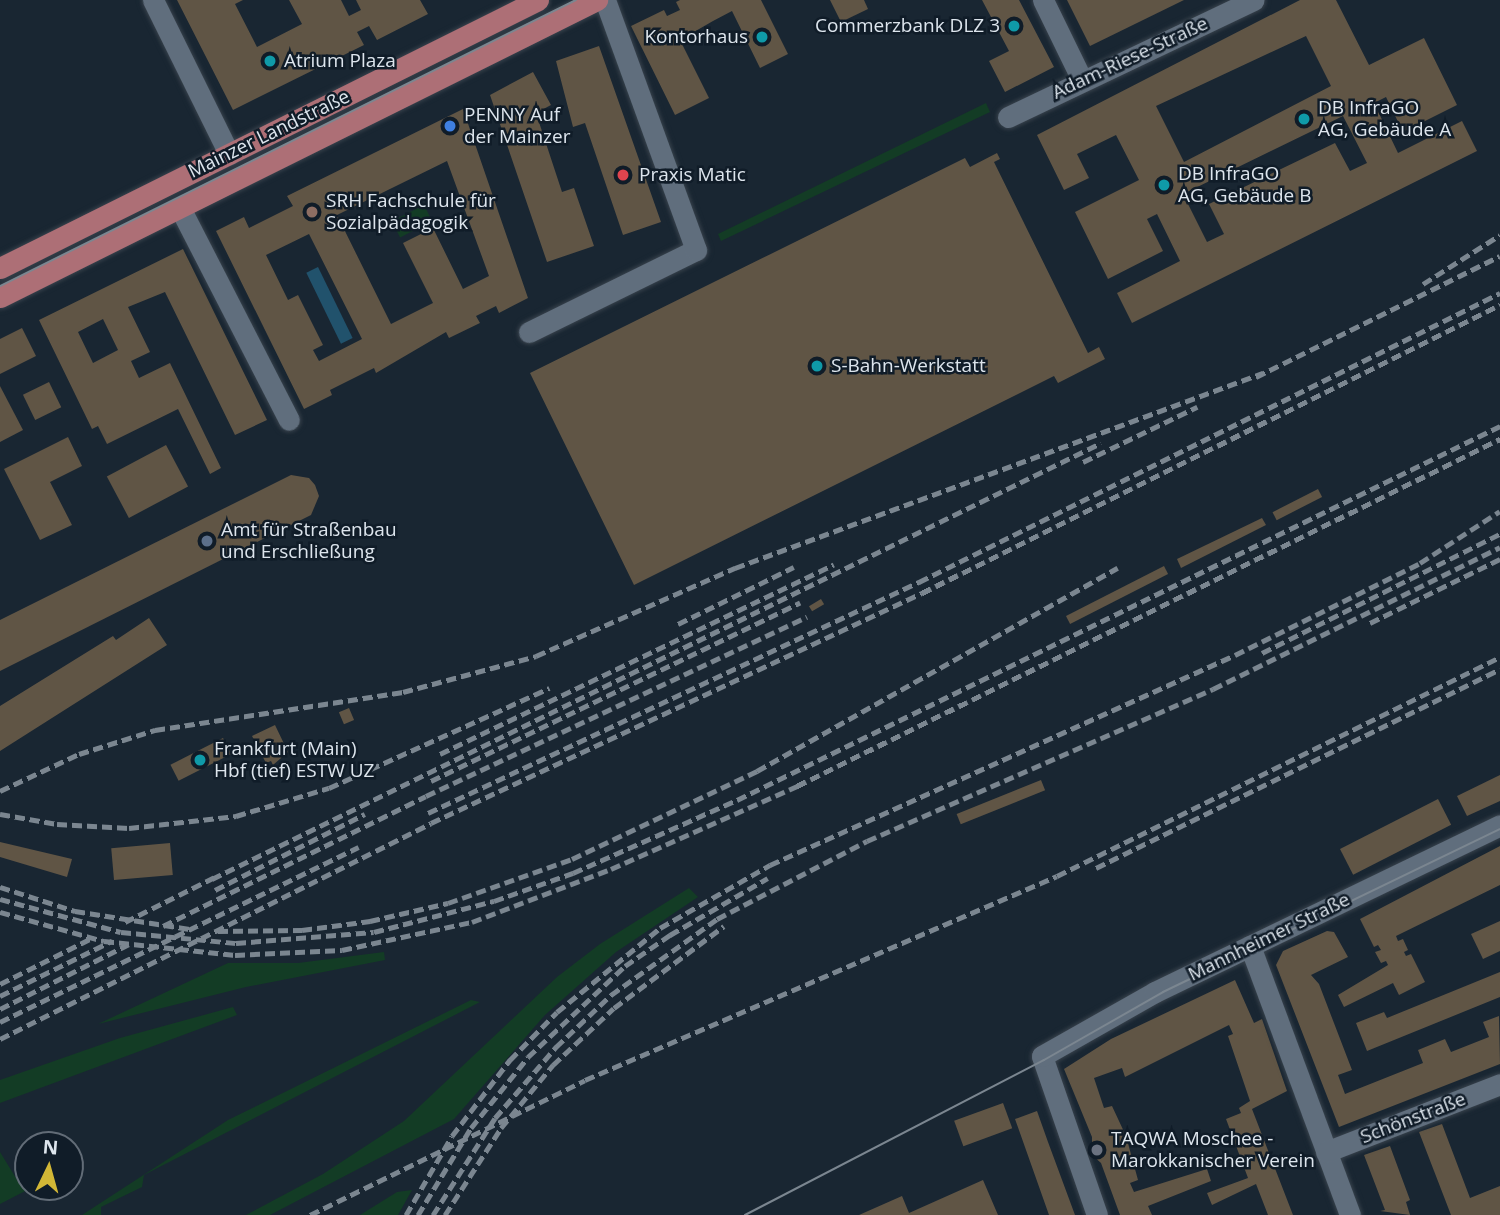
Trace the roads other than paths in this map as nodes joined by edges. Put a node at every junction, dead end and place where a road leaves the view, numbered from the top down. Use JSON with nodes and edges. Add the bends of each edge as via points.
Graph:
{"nodes":[{"id":1,"x":153,"y":0,"type":"edge"},
{"id":2,"x":597,"y":0,"type":"edge"},
{"id":3,"x":604,"y":0,"type":"edge"},
{"id":4,"x":1044,"y":0,"type":"edge"},
{"id":5,"x":1253,"y":0,"type":"edge"},
{"id":6,"x":524,"y":3,"type":"edge"},
{"id":7,"x":530,"y":34,"type":"junction"},
{"id":8,"x":1082,"y":80,"type":"junction"},
{"id":9,"x":1008,"y":117,"type":"dead end"},
{"id":10,"x":229,"y":154,"type":"junction"},
{"id":11,"x":180,"y":208,"type":"junction"},
{"id":12,"x":0,"y":268,"type":"edge"},
{"id":13,"x":0,"y":297,"type":"edge"},
{"id":14,"x":529,"y":332,"type":"dead end"},
{"id":15,"x":289,"y":420,"type":"dead end"},
{"id":16,"x":1500,"y":825,"type":"edge"},
{"id":17,"x":1250,"y":946,"type":"junction"},
{"id":18,"x":1500,"y":1084,"type":"edge"},
{"id":19,"x":1326,"y":1152,"type":"junction"},
{"id":20,"x":1097,"y":1215,"type":"edge"},
{"id":21,"x":1350,"y":1215,"type":"edge"}],
"edges":[{"from":1,"to":10,"type":"street"},
{"from":2,"to":7,"type":"main road","name":"Mainzer Landstraße"},
{"from":3,"to":14,"type":"street","via":[[696,250]]},
{"from":4,"to":8,"type":"street"},
{"from":5,"to":8,"type":"street","name":"Adam-Riese-Straße"},
{"from":6,"to":7,"type":"street"},
{"from":6,"to":10,"type":"main road","name":"Mainzer Landstraße"},
{"from":7,"to":11,"type":"main road","name":"Mainzer Landstraße"},
{"from":8,"to":9,"type":"street","name":"Adam-Riese-Straße"},
{"from":10,"to":12,"type":"main road","name":"Mainzer Landstraße"},
{"from":11,"to":13,"type":"main road","name":"Mainzer Landstraße"},
{"from":11,"to":15,"type":"street"},
{"from":16,"to":17,"type":"street","name":"Mannheimer Straße"},
{"from":17,"to":19,"type":"street"},
{"from":17,"to":20,"type":"street","name":"Mannheimer Straße","via":[[1042,1056]]},
{"from":18,"to":19,"type":"street","name":"Schönstraße"},
{"from":19,"to":21,"type":"street"}]}
